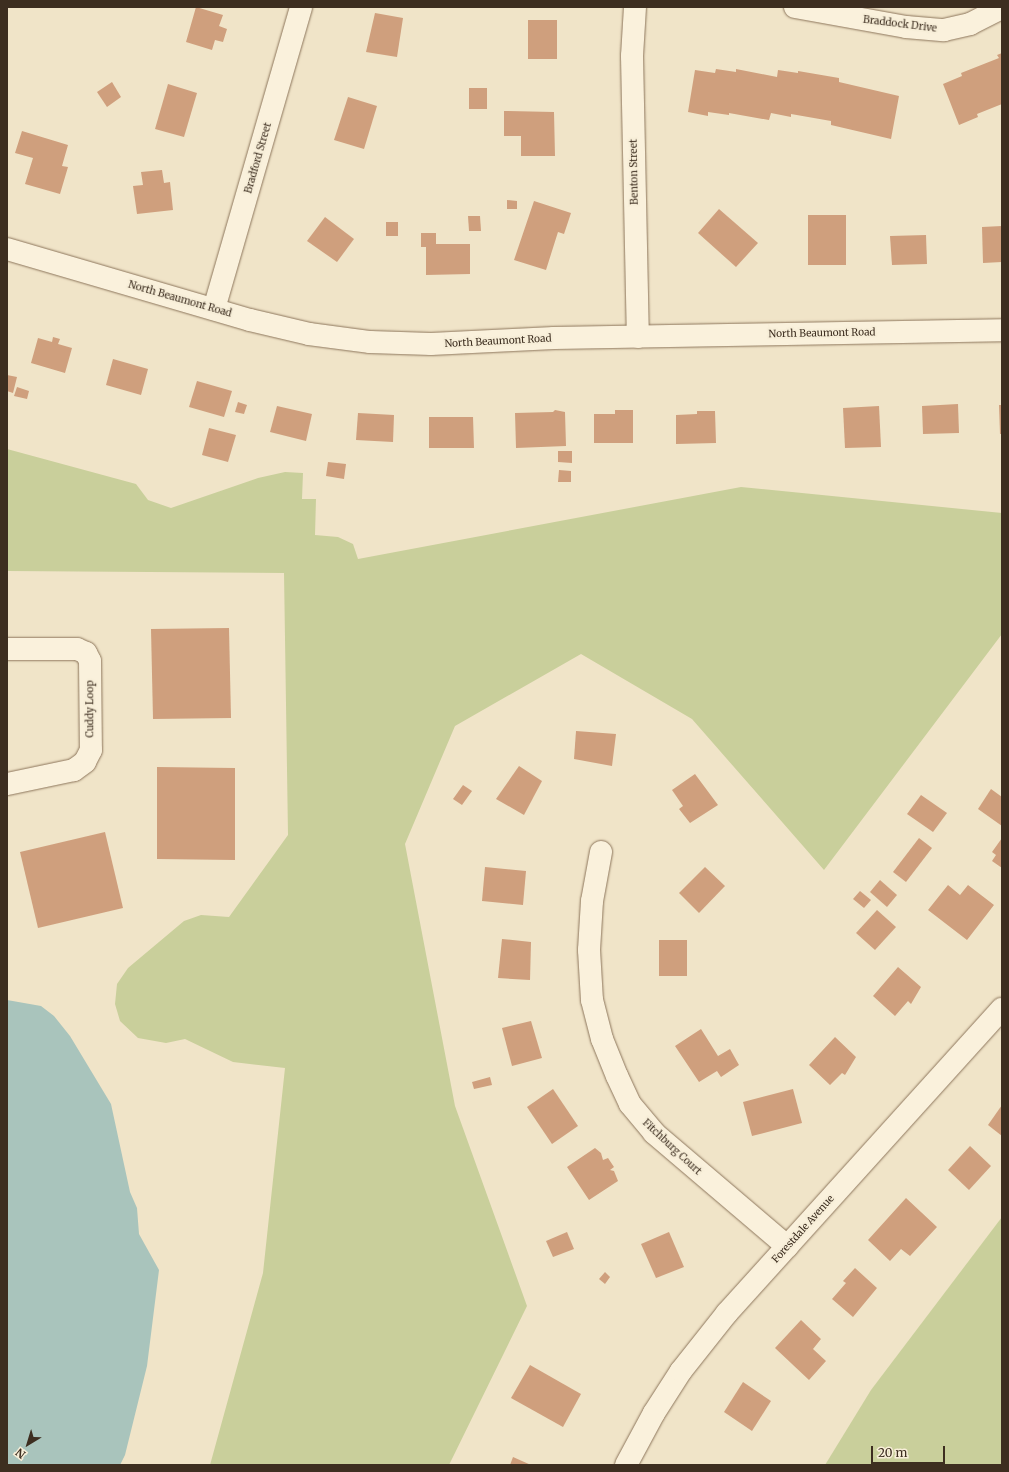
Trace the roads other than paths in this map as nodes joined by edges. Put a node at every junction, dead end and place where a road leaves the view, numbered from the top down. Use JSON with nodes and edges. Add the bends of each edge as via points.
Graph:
{"nodes":[{"id":1,"x":301,"y":7,"type":"edge"},
{"id":2,"x":635,"y":7,"type":"edge"},
{"id":3,"x":795,"y":7,"type":"edge"},
{"id":4,"x":1002,"y":8,"type":"edge"},
{"id":5,"x":7,"y":249,"type":"edge"},
{"id":6,"x":214,"y":309,"type":"junction"},
{"id":7,"x":1002,"y":330,"type":"edge"},
{"id":8,"x":638,"y":337,"type":"junction"},
{"id":9,"x":7,"y":649,"type":"edge"},
{"id":10,"x":7,"y":784,"type":"edge"},
{"id":11,"x":601,"y":852,"type":"dead end"},
{"id":12,"x":1002,"y":1009,"type":"edge"},
{"id":13,"x":787,"y":1246,"type":"junction"},
{"id":14,"x":626,"y":1465,"type":"edge"}],
"edges":[{"from":1,"to":6,"type":"street","name":"Bradford Street"},
{"from":2,"to":8,"type":"street","name":"Benton Street","via":[[632,56]]},
{"from":3,"to":4,"type":"street","name":"Braddock Drive","via":[[906,27],[944,30],[970,24]]},
{"from":5,"to":6,"type":"street","name":"North Beaumont Road"},
{"from":6,"to":8,"type":"street","name":"North Beaumont Road","via":[[309,334],[370,342],[431,344]]},
{"from":7,"to":8,"type":"street","name":"North Beaumont Road"},
{"from":9,"to":10,"type":"street","name":"Cuddy Loop","via":[[77,649],[86,653],[90,661],[91,750],[85,762],[74,770]]},
{"from":11,"to":13,"type":"street","name":"Fitchburg Court","via":[[592,901],[589,950],[592,993],[602,1039],[630,1104],[654,1133]]},
{"from":12,"to":13,"type":"street","name":"Forestdale Avenue"},
{"from":13,"to":14,"type":"street","name":"Forestdale Avenue","via":[[727,1313],[681,1371],[654,1413]]}]}
